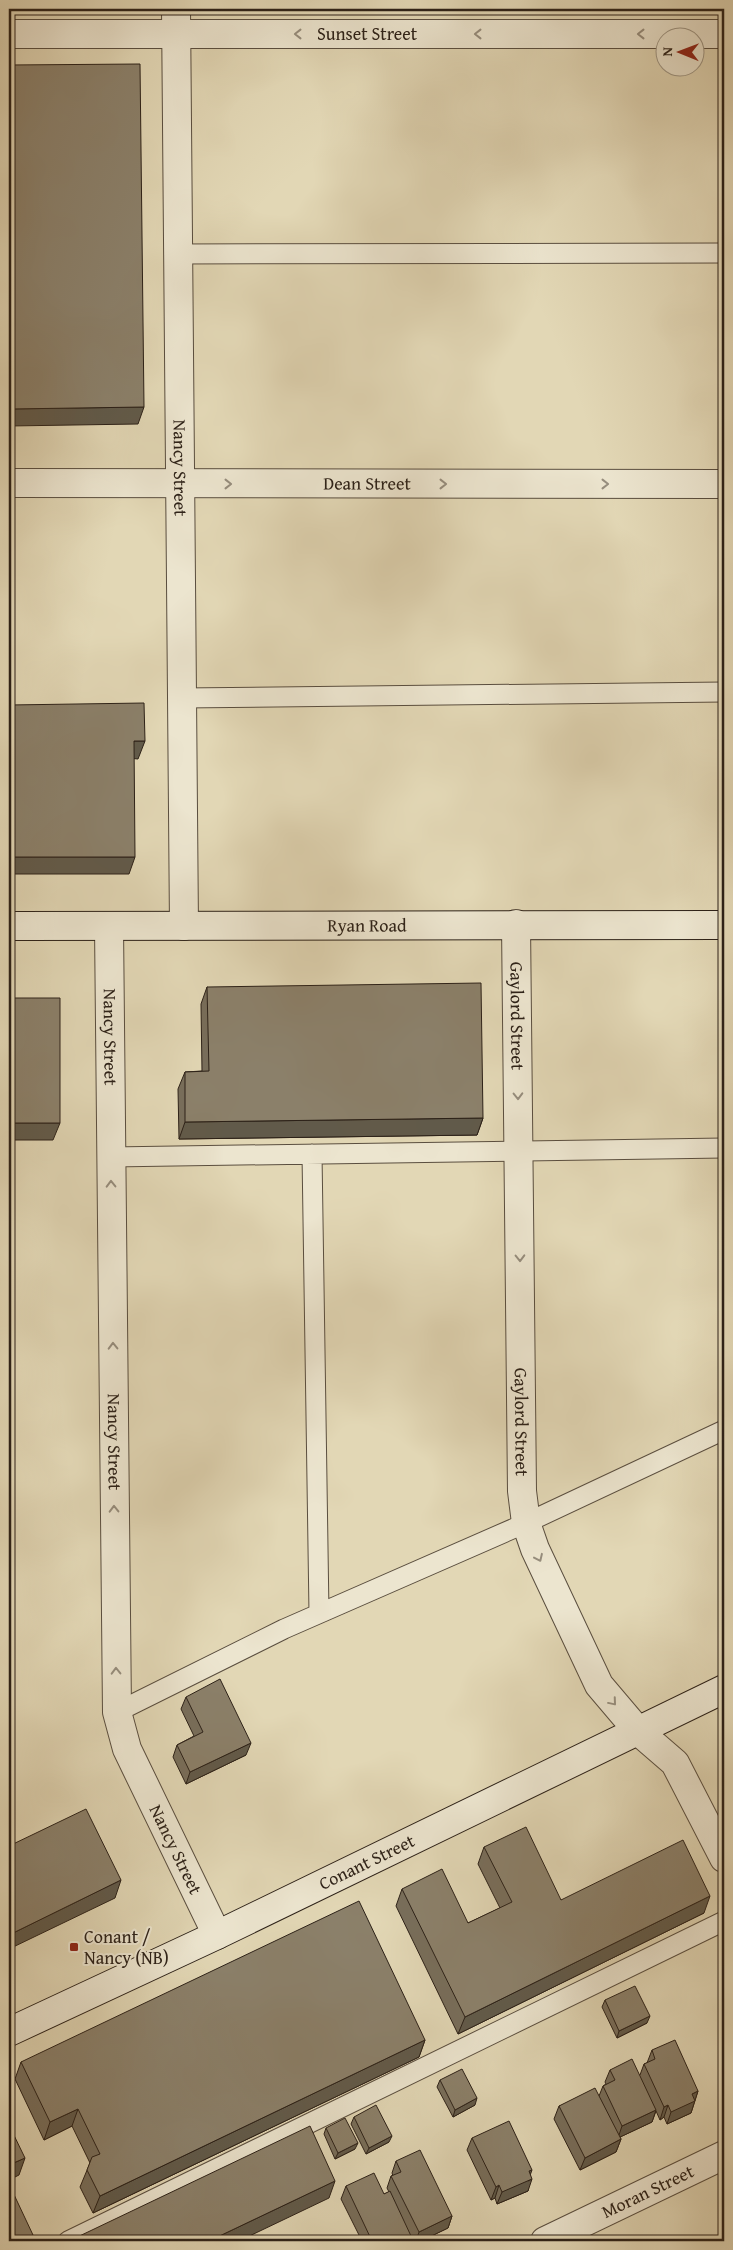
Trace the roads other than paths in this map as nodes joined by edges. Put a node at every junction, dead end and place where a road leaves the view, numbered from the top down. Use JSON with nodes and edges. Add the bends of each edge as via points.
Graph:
{"nodes":[{"id":1,"x":176,"y":22,"type":"edge"},
{"id":2,"x":9,"y":34,"type":"edge"},
{"id":3,"x":724,"y":34,"type":"edge"},
{"id":4,"x":724,"y":253,"type":"edge"},
{"id":5,"x":177,"y":254,"type":"junction"},
{"id":6,"x":9,"y":483,"type":"edge"},
{"id":7,"x":179,"y":484,"type":"junction"},
{"id":8,"x":724,"y":484,"type":"edge"},
{"id":9,"x":724,"y":692,"type":"edge"},
{"id":10,"x":181,"y":698,"type":"junction"},
{"id":11,"x":516,"y":924,"type":"junction"},
{"id":12,"x":9,"y":926,"type":"edge"},
{"id":13,"x":109,"y":926,"type":"junction"},
{"id":14,"x":184,"y":926,"type":"junction"},
{"id":15,"x":724,"y":926,"type":"edge"},
{"id":16,"x":724,"y":1148,"type":"edge"},
{"id":17,"x":519,"y":1151,"type":"junction"},
{"id":18,"x":312,"y":1154,"type":"junction"},
{"id":19,"x":111,"y":1157,"type":"junction"},
{"id":20,"x":724,"y":1430,"type":"edge"},
{"id":21,"x":526,"y":1523,"type":"junction"},
{"id":22,"x":319,"y":1614,"type":"junction"},
{"id":23,"x":724,"y":1689,"type":"edge"},
{"id":24,"x":118,"y":1716,"type":"junction"},
{"id":25,"x":638,"y":1731,"type":"junction"},
{"id":26,"x":724,"y":1858,"type":"edge"},
{"id":27,"x":724,"y":1922,"type":"edge"},
{"id":28,"x":217,"y":1935,"type":"junction"},
{"id":29,"x":9,"y":2032,"type":"edge"},
{"id":30,"x":724,"y":2155,"type":"edge"},
{"id":31,"x":68,"y":2241,"type":"edge"},
{"id":32,"x":545,"y":2241,"type":"edge"}],
"edges":[{"from":1,"to":2,"type":"street","name":"Sunset Street"},
{"from":3,"to":1,"type":"street","name":"Sunset Street","one_way":true},
{"from":1,"to":5,"type":"street","name":"Nancy Street"},
{"from":4,"to":5,"type":"lane"},
{"from":5,"to":7,"type":"street","name":"Nancy Street"},
{"from":6,"to":7,"type":"street","name":"Dean Street"},
{"from":7,"to":8,"type":"street","name":"Dean Street","one_way":true},
{"from":7,"to":10,"type":"street","name":"Nancy Street"},
{"from":9,"to":10,"type":"lane"},
{"from":10,"to":14,"type":"street","name":"Nancy Street"},
{"from":11,"to":14,"type":"street","name":"Ryan Road"},
{"from":11,"to":15,"type":"street","name":"Ryan Road"},
{"from":11,"to":17,"type":"street","name":"Gaylord Street","one_way":true},
{"from":12,"to":13,"type":"street","name":"Ryan Road"},
{"from":13,"to":14,"type":"street","name":"Ryan Road"},
{"from":13,"to":19,"type":"street","name":"Nancy Street"},
{"from":16,"to":17,"type":"lane"},
{"from":17,"to":18,"type":"lane"},
{"from":17,"to":21,"type":"street","name":"Gaylord Street","one_way":true,"via":[[522,1491]]},
{"from":18,"to":19,"type":"lane"},
{"from":18,"to":22,"type":"lane"},
{"from":24,"to":19,"type":"street","name":"Nancy Street","one_way":true},
{"from":20,"to":21,"type":"lane"},
{"from":21,"to":22,"type":"lane"},
{"from":21,"to":25,"type":"street","name":"Gaylord Street","one_way":true,"via":[[599,1685]]},
{"from":22,"to":24,"type":"lane"},
{"from":23,"to":25,"type":"street","name":"Conant Street"},
{"from":24,"to":28,"type":"street","name":"Nancy Street","via":[[127,1749]]},
{"from":25,"to":26,"type":"street","name":"Gaylord Street","via":[[675,1763]]},
{"from":25,"to":28,"type":"street","name":"Conant Street"},
{"from":27,"to":31,"type":"lane"},
{"from":28,"to":29,"type":"street","name":"Conant Street"},
{"from":30,"to":32,"type":"street","name":"Moran Street"}]}
